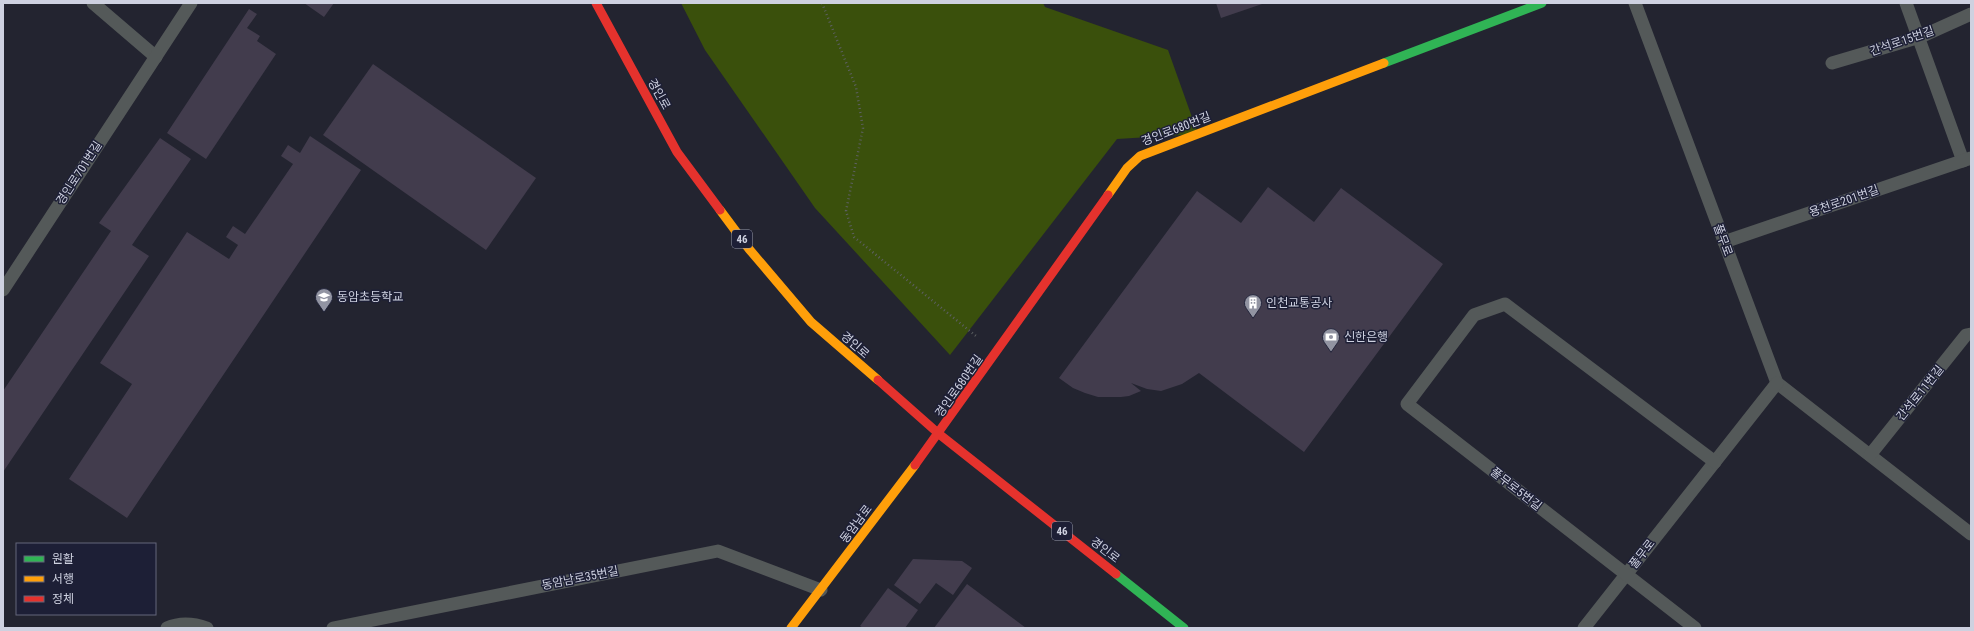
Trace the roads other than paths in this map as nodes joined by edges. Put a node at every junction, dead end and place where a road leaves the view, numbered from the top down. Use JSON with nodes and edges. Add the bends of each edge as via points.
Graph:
{"nodes":[{"id":1,"x":93,"y":3,"type":"edge"},
{"id":2,"x":191,"y":3,"type":"edge"},
{"id":3,"x":596,"y":3,"type":"edge"},
{"id":4,"x":1542,"y":3,"type":"edge"},
{"id":5,"x":1635,"y":3,"type":"edge"},
{"id":6,"x":1906,"y":3,"type":"edge"},
{"id":7,"x":1971,"y":14,"type":"edge"},
{"id":8,"x":1920,"y":37,"type":"junction"},
{"id":9,"x":156,"y":57,"type":"junction"},
{"id":10,"x":1832,"y":63,"type":"dead end"},
{"id":11,"x":1967,"y":159,"type":"edge"},
{"id":12,"x":1724,"y":242,"type":"junction"},
{"id":13,"x":7,"y":273,"type":"edge"},
{"id":14,"x":3,"y":290,"type":"edge"},
{"id":15,"x":1971,"y":334,"type":"edge"},
{"id":16,"x":1777,"y":382,"type":"junction"},
{"id":17,"x":940,"y":434,"type":"junction"},
{"id":18,"x":1870,"y":455,"type":"junction"},
{"id":19,"x":1715,"y":462,"type":"junction"},
{"id":20,"x":1971,"y":534,"type":"edge"},
{"id":21,"x":1626,"y":574,"type":"junction"},
{"id":22,"x":821,"y":590,"type":"junction"},
{"id":23,"x":167,"y":628,"type":"edge"},
{"id":24,"x":206,"y":628,"type":"edge"},
{"id":25,"x":333,"y":628,"type":"edge"},
{"id":26,"x":791,"y":628,"type":"edge"},
{"id":27,"x":1184,"y":628,"type":"edge"},
{"id":28,"x":1584,"y":628,"type":"edge"},
{"id":29,"x":1695,"y":628,"type":"edge"}],
"edges":[{"from":1,"to":9,"type":"lane"},
{"from":2,"to":9,"type":"lane","name":"경인로701번길"},
{"from":3,"to":17,"type":"street","name":"경인로","number":"46","via":[[677,152],[749,249],[811,322]]},
{"from":4,"to":17,"type":"street","name":"경인로680번길","via":[[1140,156],[1126,168]]},
{"from":5,"to":12,"type":"lane","name":"풀무로"},
{"from":6,"to":8,"type":"lane","name":"용천로201번길"},
{"from":7,"to":8,"type":"lane","name":"간석로15번길"},
{"from":8,"to":10,"type":"lane","name":"간석로15번길"},
{"from":8,"to":11,"type":"lane","name":"용천로201번길"},
{"from":9,"to":13,"type":"lane","name":"경인로701번길"},
{"from":11,"to":12,"type":"lane","name":"용천로201번길"},
{"from":12,"to":16,"type":"lane","name":"풀무로"},
{"from":13,"to":14,"type":"lane","name":"경인로701번길"},
{"from":15,"to":18,"type":"lane","name":"간석로11번길","via":[[1966,335]]},
{"from":16,"to":18,"type":"lane"},
{"from":16,"to":19,"type":"lane","name":"풀무로"},
{"from":17,"to":22,"type":"street","name":"동암남로"},
{"from":17,"to":27,"type":"street","name":"경인로","number":"46"},
{"from":18,"to":20,"type":"lane"},
{"from":19,"to":21,"type":"lane","name":"풀무로"},
{"from":19,"to":21,"type":"lane","name":"풀무로5번길","via":[[1505,304],[1474,315],[1407,404]]},
{"from":21,"to":28,"type":"lane","name":"풀무로"},
{"from":21,"to":29,"type":"lane","name":"풀무로5번길"},
{"from":22,"to":25,"type":"lane","name":"동암남로35번길","via":[[718,550]]},
{"from":22,"to":26,"type":"street","name":"동암남로"},
{"from":23,"to":24,"type":"lane","via":[[174,624],[192,623]]}]}
